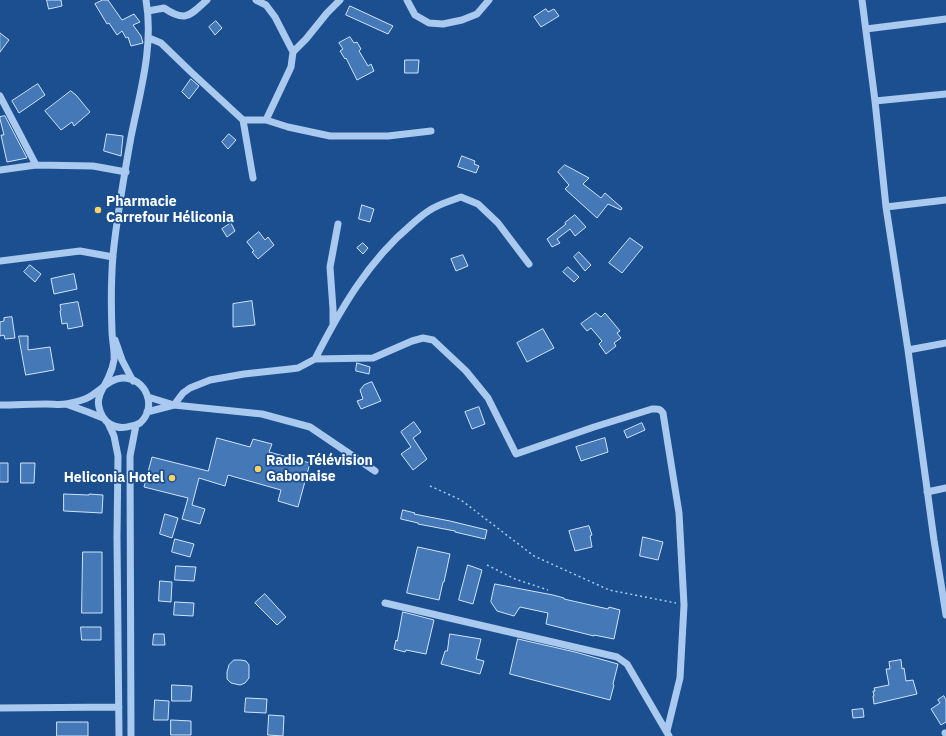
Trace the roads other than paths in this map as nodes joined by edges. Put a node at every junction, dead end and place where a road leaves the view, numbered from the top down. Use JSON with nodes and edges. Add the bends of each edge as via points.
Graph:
{"nodes":[{"id":1,"x":146,"y":0,"type":"edge"},
{"id":2,"x":208,"y":0,"type":"edge"},
{"id":3,"x":256,"y":0,"type":"edge"},
{"id":4,"x":340,"y":0,"type":"edge"},
{"id":5,"x":407,"y":0,"type":"edge"},
{"id":6,"x":488,"y":0,"type":"edge"},
{"id":7,"x":862,"y":0,"type":"edge"},
{"id":8,"x":148,"y":12,"type":"junction"},
{"id":9,"x":946,"y":19,"type":"edge"},
{"id":10,"x":866,"y":29,"type":"junction"},
{"id":11,"x":149,"y":38,"type":"junction"},
{"id":12,"x":292,"y":52,"type":"junction"},
{"id":13,"x":946,"y":94,"type":"edge"},
{"id":14,"x":0,"y":96,"type":"edge"},
{"id":15,"x":875,"y":101,"type":"junction"},
{"id":16,"x":243,"y":120,"type":"junction"},
{"id":17,"x":266,"y":120,"type":"junction"},
{"id":18,"x":431,"y":131,"type":"dead end"},
{"id":19,"x":36,"y":165,"type":"junction"},
{"id":20,"x":0,"y":170,"type":"edge"},
{"id":21,"x":126,"y":172,"type":"junction"},
{"id":22,"x":253,"y":178,"type":"dead end"},
{"id":23,"x":946,"y":200,"type":"edge"},
{"id":24,"x":886,"y":207,"type":"junction"},
{"id":25,"x":338,"y":224,"type":"dead end"},
{"id":26,"x":113,"y":257,"type":"junction"},
{"id":27,"x":0,"y":260,"type":"edge"},
{"id":28,"x":529,"y":264,"type":"dead end"},
{"id":29,"x":333,"y":323,"type":"junction"},
{"id":30,"x":112,"y":332,"type":"junction"},
{"id":31,"x":946,"y":343,"type":"edge"},
{"id":32,"x":908,"y":350,"type":"junction"},
{"id":33,"x":315,"y":359,"type":"junction"},
{"id":34,"x":133,"y":381,"type":"junction"},
{"id":35,"x":104,"y":386,"type":"junction"},
{"id":36,"x":148,"y":397,"type":"junction"},
{"id":37,"x":66,"y":404,"type":"junction"},
{"id":38,"x":0,"y":405,"type":"edge"},
{"id":39,"x":174,"y":405,"type":"junction"},
{"id":40,"x":147,"y":412,"type":"junction"},
{"id":41,"x":106,"y":421,"type":"junction"},
{"id":42,"x":136,"y":425,"type":"junction"},
{"id":43,"x":375,"y":471,"type":"dead end"},
{"id":44,"x":946,"y":488,"type":"edge"},
{"id":45,"x":927,"y":492,"type":"junction"},
{"id":46,"x":385,"y":603,"type":"dead end"},
{"id":47,"x":946,"y":615,"type":"edge"},
{"id":48,"x":119,"y":707,"type":"junction"},
{"id":49,"x":0,"y":708,"type":"edge"},
{"id":50,"x":668,"y":734,"type":"edge"},
{"id":51,"x":119,"y":736,"type":"edge"},
{"id":52,"x":131,"y":736,"type":"edge"}],
"edges":[{"from":1,"to":8,"type":"street"},
{"from":2,"to":8,"type":"street","via":[[185,16],[172,14],[164,8]]},
{"from":3,"to":12,"type":"street","via":[[266,5],[275,17]]},
{"from":4,"to":12,"type":"street"},
{"from":5,"to":6,"type":"street","via":[[415,15],[429,23],[443,24],[477,14]]},
{"from":7,"to":10,"type":"street"},
{"from":8,"to":11,"type":"street"},
{"from":9,"to":10,"type":"street"},
{"from":10,"to":15,"type":"street"},
{"from":11,"to":16,"type":"street","via":[[161,43]]},
{"from":11,"to":21,"type":"street"},
{"from":12,"to":17,"type":"street","via":[[291,67]]},
{"from":13,"to":15,"type":"street"},
{"from":14,"to":19,"type":"street"},
{"from":15,"to":24,"type":"street"},
{"from":16,"to":17,"type":"street"},
{"from":16,"to":22,"type":"street"},
{"from":17,"to":18,"type":"street","via":[[288,128],[330,136],[388,136]]},
{"from":19,"to":20,"type":"street"},
{"from":19,"to":21,"type":"street","via":[[93,166]]},
{"from":21,"to":26,"type":"street"},
{"from":23,"to":24,"type":"street"},
{"from":24,"to":32,"type":"street"},
{"from":25,"to":29,"type":"street","via":[[330,267]]},
{"from":26,"to":27,"type":"street","via":[[80,251]]},
{"from":26,"to":30,"type":"street"},
{"from":28,"to":29,"type":"street","via":[[498,223],[478,204],[461,197],[429,210],[402,232],[377,259]]},
{"from":29,"to":33,"type":"street"},
{"from":30,"to":34,"type":"street"},
{"from":30,"to":35,"type":"street","via":[[114,360]]},
{"from":31,"to":32,"type":"street"},
{"from":32,"to":45,"type":"street"},
{"from":33,"to":39,"type":"street","via":[[298,368],[210,380],[190,388]]},
{"from":33,"to":50,"type":"street","via":[[373,358],[412,341],[423,338],[433,340],[466,371],[488,398],[516,454],[594,427],[652,409],[660,409],[663,413],[679,513],[684,605],[680,678]]},
{"from":34,"to":35,"type":"street","via":[[122,378]]},
{"from":34,"to":36,"type":"street","via":[[142,386]]},
{"from":35,"to":37,"type":"street","via":[[87,398]]},
{"from":35,"to":41,"type":"street","via":[[98,404]]},
{"from":36,"to":39,"type":"street"},
{"from":36,"to":40,"type":"street"},
{"from":37,"to":38,"type":"street"},
{"from":37,"to":41,"type":"street"},
{"from":39,"to":40,"type":"street"},
{"from":39,"to":43,"type":"street","via":[[262,414],[310,427]]},
{"from":40,"to":42,"type":"street"},
{"from":41,"to":42,"type":"street","via":[[120,428]]},
{"from":41,"to":48,"type":"street","via":[[114,436],[118,456]]},
{"from":42,"to":52,"type":"street","via":[[130,456]]},
{"from":44,"to":45,"type":"street"},
{"from":45,"to":47,"type":"street"},
{"from":46,"to":50,"type":"street","via":[[617,657],[627,664]]},
{"from":48,"to":49,"type":"street"},
{"from":48,"to":51,"type":"street"}]}
